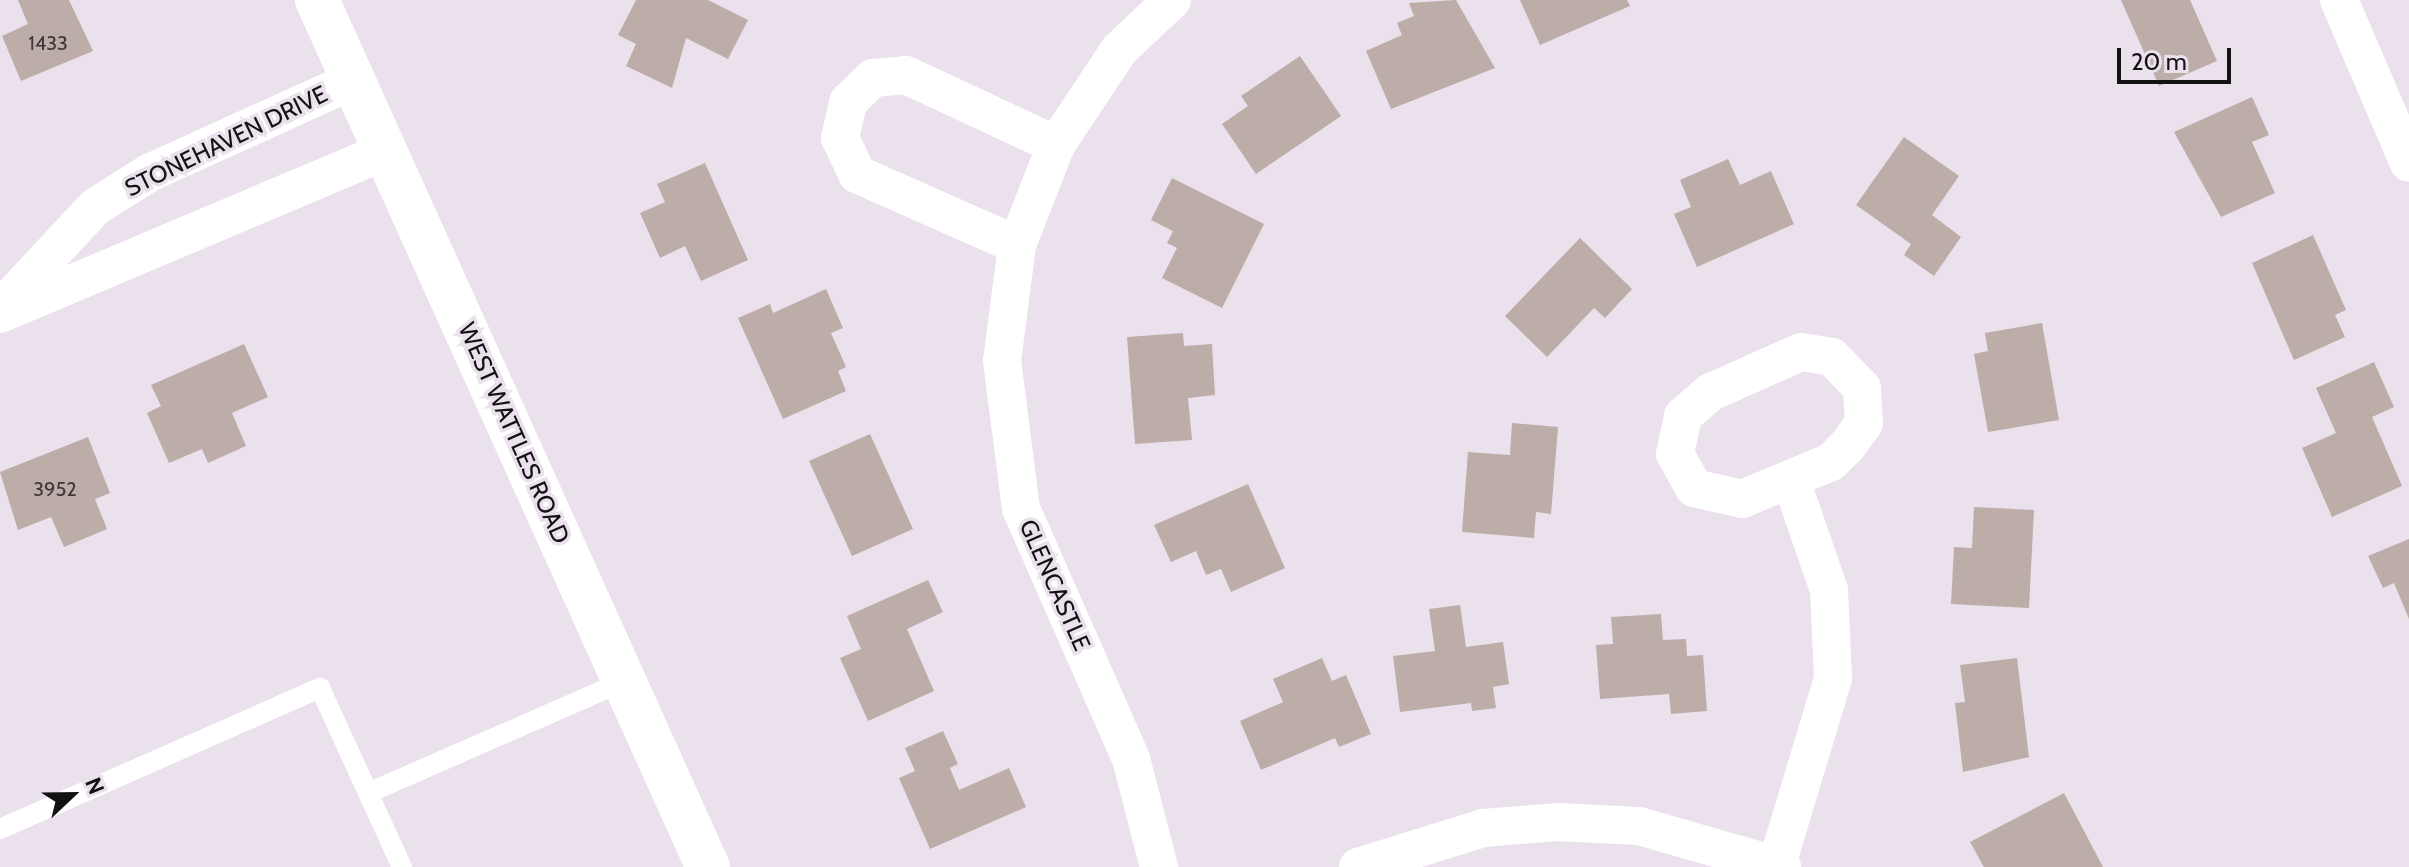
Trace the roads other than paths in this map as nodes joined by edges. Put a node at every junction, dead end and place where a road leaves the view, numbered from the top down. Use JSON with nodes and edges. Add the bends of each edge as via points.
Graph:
{"nodes":[{"id":1,"x":317,"y":0,"type":"edge"},
{"id":2,"x":1172,"y":0,"type":"edge"},
{"id":3,"x":2339,"y":0,"type":"edge"},
{"id":4,"x":354,"y":80,"type":"junction"},
{"id":5,"x":1056,"y":145,"type":"junction"},
{"id":6,"x":386,"y":151,"type":"junction"},
{"id":7,"x":2409,"y":163,"type":"edge"},
{"id":8,"x":1017,"y":245,"type":"junction"},
{"id":9,"x":0,"y":312,"type":"edge"},
{"id":10,"x":1791,"y":480,"type":"junction"},
{"id":11,"x":627,"y":680,"type":"junction"},
{"id":12,"x":368,"y":793,"type":"junction"},
{"id":13,"x":0,"y":829,"type":"edge"},
{"id":14,"x":1780,"y":865,"type":"edge"},
{"id":15,"x":402,"y":867,"type":"edge"},
{"id":16,"x":708,"y":867,"type":"edge"},
{"id":17,"x":1159,"y":867,"type":"edge"},
{"id":18,"x":1358,"y":867,"type":"edge"}],
"edges":[{"from":1,"to":4,"type":"street","name":"WEST WATTLES ROAD"},
{"from":2,"to":5,"type":"street","name":"GLENCASTLE","via":[[1119,50]]},
{"from":3,"to":7,"type":"street"},
{"from":4,"to":6,"type":"street","name":"WEST WATTLES ROAD"},
{"from":4,"to":9,"type":"street","name":"STONEHAVEN DRIVE","via":[[149,173],[95,207]]},
{"from":5,"to":8,"type":"street","name":"GLENCASTLE"},
{"from":5,"to":8,"type":"street","via":[[906,75],[873,78],[848,102],[840,138],[857,174]]},
{"from":6,"to":9,"type":"street","name":"STONEHAVEN DRIVE"},
{"from":6,"to":11,"type":"street","name":"WEST WATTLES ROAD"},
{"from":8,"to":17,"type":"street","name":"GLENCASTLE","via":[[1002,361],[1021,509],[1131,759]]},
{"from":10,"to":10,"type":"street","via":[[1831,462],[1864,423],[1862,388],[1832,357],[1801,352],[1711,392],[1683,416],[1675,454],[1694,488],[1742,499]]},
{"from":10,"to":14,"type":"street","via":[[1829,590],[1833,678]]},
{"from":11,"to":12,"type":"lane"},
{"from":11,"to":16,"type":"street","name":"WEST WATTLES ROAD"},
{"from":12,"to":13,"type":"lane","via":[[320,688]]},
{"from":12,"to":15,"type":"lane"},
{"from":14,"to":18,"type":"street","via":[[1639,826],[1558,822],[1483,828]]}]}
